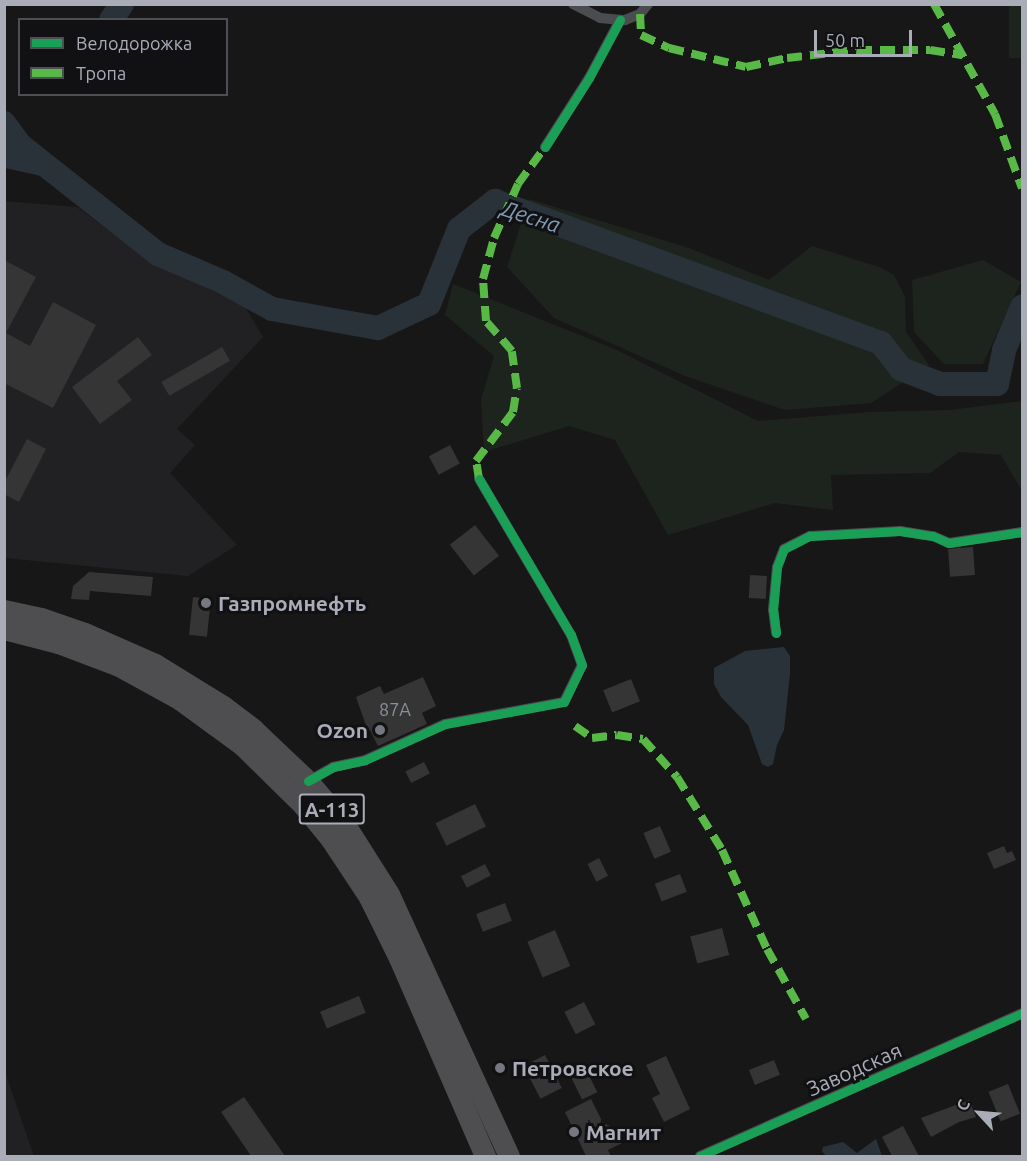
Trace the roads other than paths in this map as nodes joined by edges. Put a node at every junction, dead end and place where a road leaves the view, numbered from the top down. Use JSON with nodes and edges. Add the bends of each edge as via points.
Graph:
{"nodes":[{"id":1,"x":573,"y":4,"type":"edge"},
{"id":2,"x":648,"y":4,"type":"edge"},
{"id":3,"x":620,"y":20,"type":"junction"},
{"id":4,"x":545,"y":147,"type":"dead end"},
{"id":5,"x":479,"y":479,"type":"dead end"},
{"id":6,"x":1023,"y":532,"type":"edge"},
{"id":7,"x":4,"y":610,"type":"edge"},
{"id":8,"x":4,"y":629,"type":"edge"},
{"id":9,"x":776,"y":633,"type":"dead end"},
{"id":10,"x":308,"y":781,"type":"junction"},
{"id":11,"x":1023,"y":1013,"type":"edge"},
{"id":12,"x":485,"y":1156,"type":"edge"},
{"id":13,"x":509,"y":1156,"type":"edge"},
{"id":14,"x":700,"y":1156,"type":"edge"}],
"edges":[{"from":1,"to":3,"type":"street","via":[[600,18]]},
{"from":2,"to":3,"type":"street","via":[[640,14]]},
{"from":3,"to":4,"type":"street"},
{"from":5,"to":10,"type":"street","via":[[571,634],[582,665],[564,702],[445,724],[365,760],[333,767]]},
{"from":6,"to":9,"type":"street","via":[[949,543],[900,531],[810,536],[784,549],[777,567],[773,610]]},
{"from":7,"to":10,"type":"highway","number":"А-113","via":[[85,633],[155,664],[223,706]]},
{"from":8,"to":12,"type":"highway","number":"А-113","via":[[58,643],[119,666],[179,699],[242,745],[303,805],[369,897]]},
{"from":10,"to":13,"type":"highway","number":"А-113","via":[[346,826],[389,894]]},
{"from":11,"to":14,"type":"street","name":"Заводская"}]}
